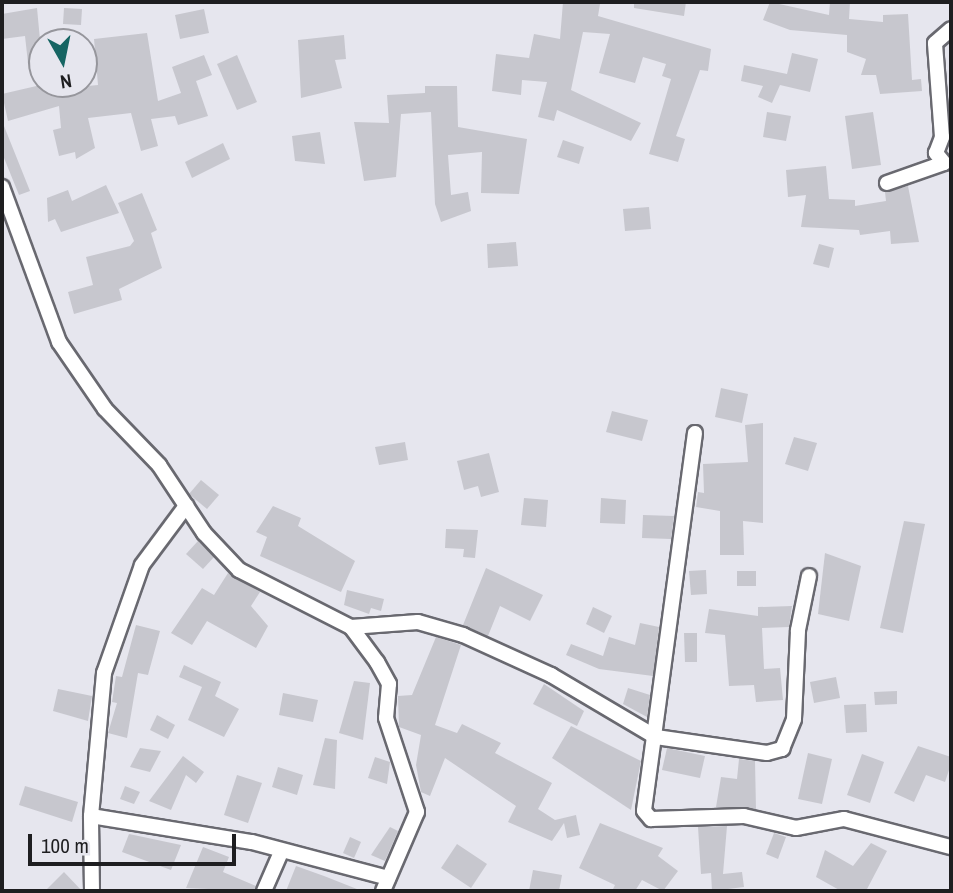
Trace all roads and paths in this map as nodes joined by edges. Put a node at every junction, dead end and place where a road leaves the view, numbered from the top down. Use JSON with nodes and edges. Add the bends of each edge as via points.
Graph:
{"nodes":[{"id":1,"x":951,"y":29,"type":"edge"},
{"id":2,"x":887,"y":183,"type":"dead end"},
{"id":3,"x":2,"y":187,"type":"edge"},
{"id":4,"x":695,"y":433,"type":"dead end"},
{"id":5,"x":186,"y":506,"type":"junction"},
{"id":6,"x":809,"y":576,"type":"dead end"},
{"id":7,"x":351,"y":627,"type":"junction"},
{"id":8,"x":656,"y":737,"type":"junction"},
{"id":9,"x":91,"y":816,"type":"junction"},
{"id":10,"x":951,"y":847,"type":"edge"},
{"id":11,"x":281,"y":852,"type":"junction"},
{"id":12,"x":385,"y":885,"type":"edge"},
{"id":13,"x":92,"y":891,"type":"edge"},
{"id":14,"x":264,"y":891,"type":"edge"}],
"edges":[{"from":1,"to":2,"type":"street","via":[[935,43],[942,137],[936,153],[944,163]]},
{"from":3,"to":5,"type":"street","via":[[59,342],[105,409],[159,465]]},
{"from":4,"to":8,"type":"street"},
{"from":5,"to":7,"type":"street","via":[[239,570]]},
{"from":5,"to":9,"type":"street","via":[[142,565],[119,616],[104,673]]},
{"from":6,"to":8,"type":"street","via":[[798,630],[794,719],[782,749],[767,753]]},
{"from":7,"to":8,"type":"street","via":[[418,622],[463,635],[551,675]]},
{"from":7,"to":12,"type":"street","via":[[388,684],[386,718],[417,812]]},
{"from":8,"to":10,"type":"street","via":[[644,811],[651,819],[744,816],[796,828],[844,819]]},
{"from":9,"to":11,"type":"street","via":[[166,824]]},
{"from":9,"to":13,"type":"street"},
{"from":11,"to":12,"type":"street"},
{"from":11,"to":14,"type":"street"}]}
